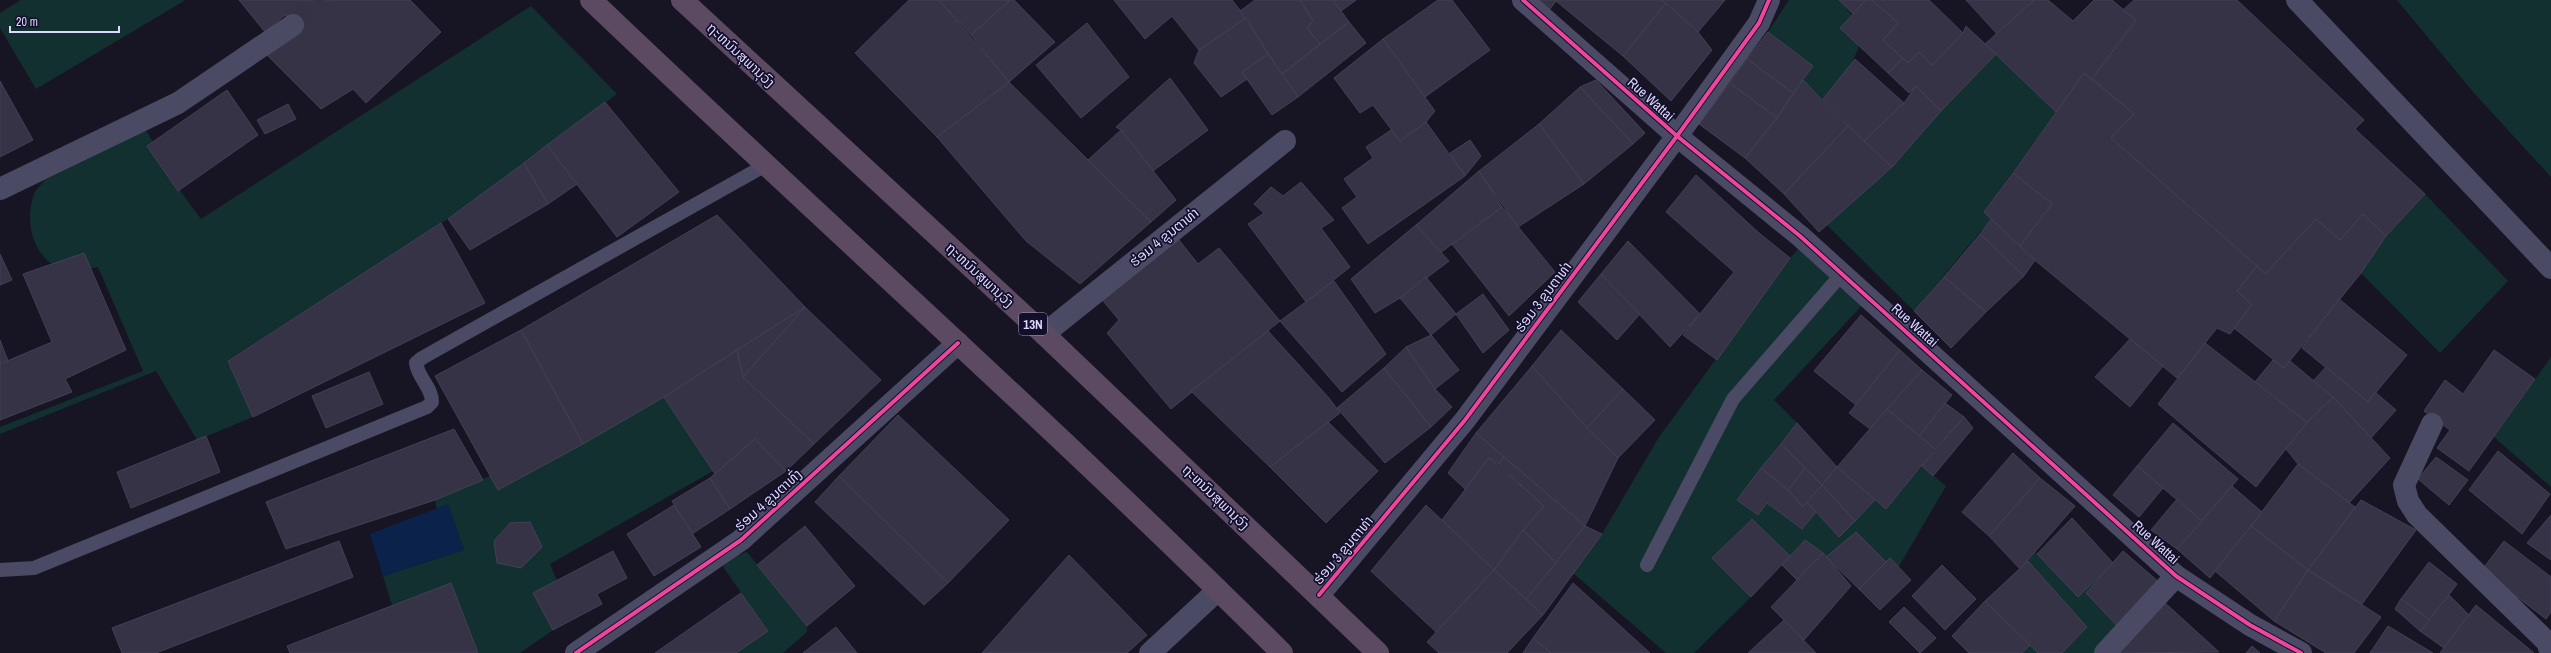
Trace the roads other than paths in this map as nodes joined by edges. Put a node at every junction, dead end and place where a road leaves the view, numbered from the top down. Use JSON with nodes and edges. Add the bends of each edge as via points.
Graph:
{"nodes":[{"id":1,"x":591,"y":0,"type":"edge"},
{"id":2,"x":1523,"y":0,"type":"edge"},
{"id":3,"x":1769,"y":0,"type":"edge"},
{"id":4,"x":2297,"y":0,"type":"edge"},
{"id":5,"x":685,"y":1,"type":"edge"},
{"id":6,"x":293,"y":24,"type":"tunnel mouth"},
{"id":7,"x":1677,"y":136,"type":"junction"},
{"id":8,"x":1285,"y":141,"type":"dead end"},
{"id":9,"x":764,"y":166,"type":"junction"},
{"id":10,"x":0,"y":189,"type":"edge"},
{"id":11,"x":2551,"y":268,"type":"edge"},
{"id":12,"x":1841,"y":274,"type":"junction"},
{"id":13,"x":1044,"y":334,"type":"junction"},
{"id":14,"x":958,"y":343,"type":"junction"},
{"id":15,"x":2432,"y":424,"type":"dead end"},
{"id":16,"x":1647,"y":565,"type":"dead end"},
{"id":17,"x":0,"y":570,"type":"edge"},
{"id":18,"x":2176,"y":576,"type":"junction"},
{"id":19,"x":1218,"y":590,"type":"junction"},
{"id":20,"x":1319,"y":596,"type":"junction"},
{"id":21,"x":576,"y":653,"type":"edge"},
{"id":22,"x":1150,"y":653,"type":"edge"},
{"id":23,"x":1282,"y":653,"type":"edge"},
{"id":24,"x":1378,"y":653,"type":"edge"},
{"id":25,"x":2106,"y":653,"type":"edge"},
{"id":26,"x":2301,"y":653,"type":"edge"},
{"id":27,"x":2551,"y":653,"type":"edge"}],
"edges":[{"from":1,"to":9,"type":"highway"},
{"from":2,"to":7,"type":"street","name":"Rue Wattai"},
{"from":3,"to":7,"type":"street","name":"ຮ່ອມ 3 ຂູນຕາທ່າ","via":[[1759,23]]},
{"from":4,"to":11,"type":"street"},
{"from":5,"to":13,"type":"highway","name":"ຖະຫນົນສຸພານຸວົງ","number":"13N"},
{"from":6,"to":10,"type":"street","via":[[178,103]]},
{"from":7,"to":12,"type":"street","name":"Rue Wattai","via":[[1800,236]]},
{"from":7,"to":20,"type":"street","name":"ຮ່ອມ 3 ຂູນຕາທ່າ","via":[[1465,420]]},
{"from":8,"to":13,"type":"street","name":"ຮ່ອມ 4 ຂູນຕາທ່າ"},
{"from":9,"to":14,"type":"highway"},
{"from":9,"to":17,"type":"lane","via":[[422,358],[416,363],[417,371],[432,396],[432,402],[427,407],[34,568]]},
{"from":12,"to":16,"type":"lane","via":[[1733,399]]},
{"from":12,"to":18,"type":"street","name":"Rue Wattai"},
{"from":13,"to":20,"type":"highway","name":"ຖະຫນົນສຸພານຸວົງ","number":"13N"},
{"from":14,"to":19,"type":"highway"},
{"from":14,"to":21,"type":"street","name":"ຮ່ອມ 4 ຂູນຕາທົ່ງ","via":[[741,540]]},
{"from":15,"to":27,"type":"street","via":[[2404,485],[2408,501],[2417,515],[2547,642]]},
{"from":18,"to":25,"type":"street"},
{"from":18,"to":26,"type":"street","name":"Rue Wattai","via":[[2250,625]]},
{"from":19,"to":22,"type":"street"},
{"from":19,"to":23,"type":"highway"},
{"from":20,"to":24,"type":"highway","name":"ຖະຫນົນສຸພານຸວົງ","number":"13N"}]}
